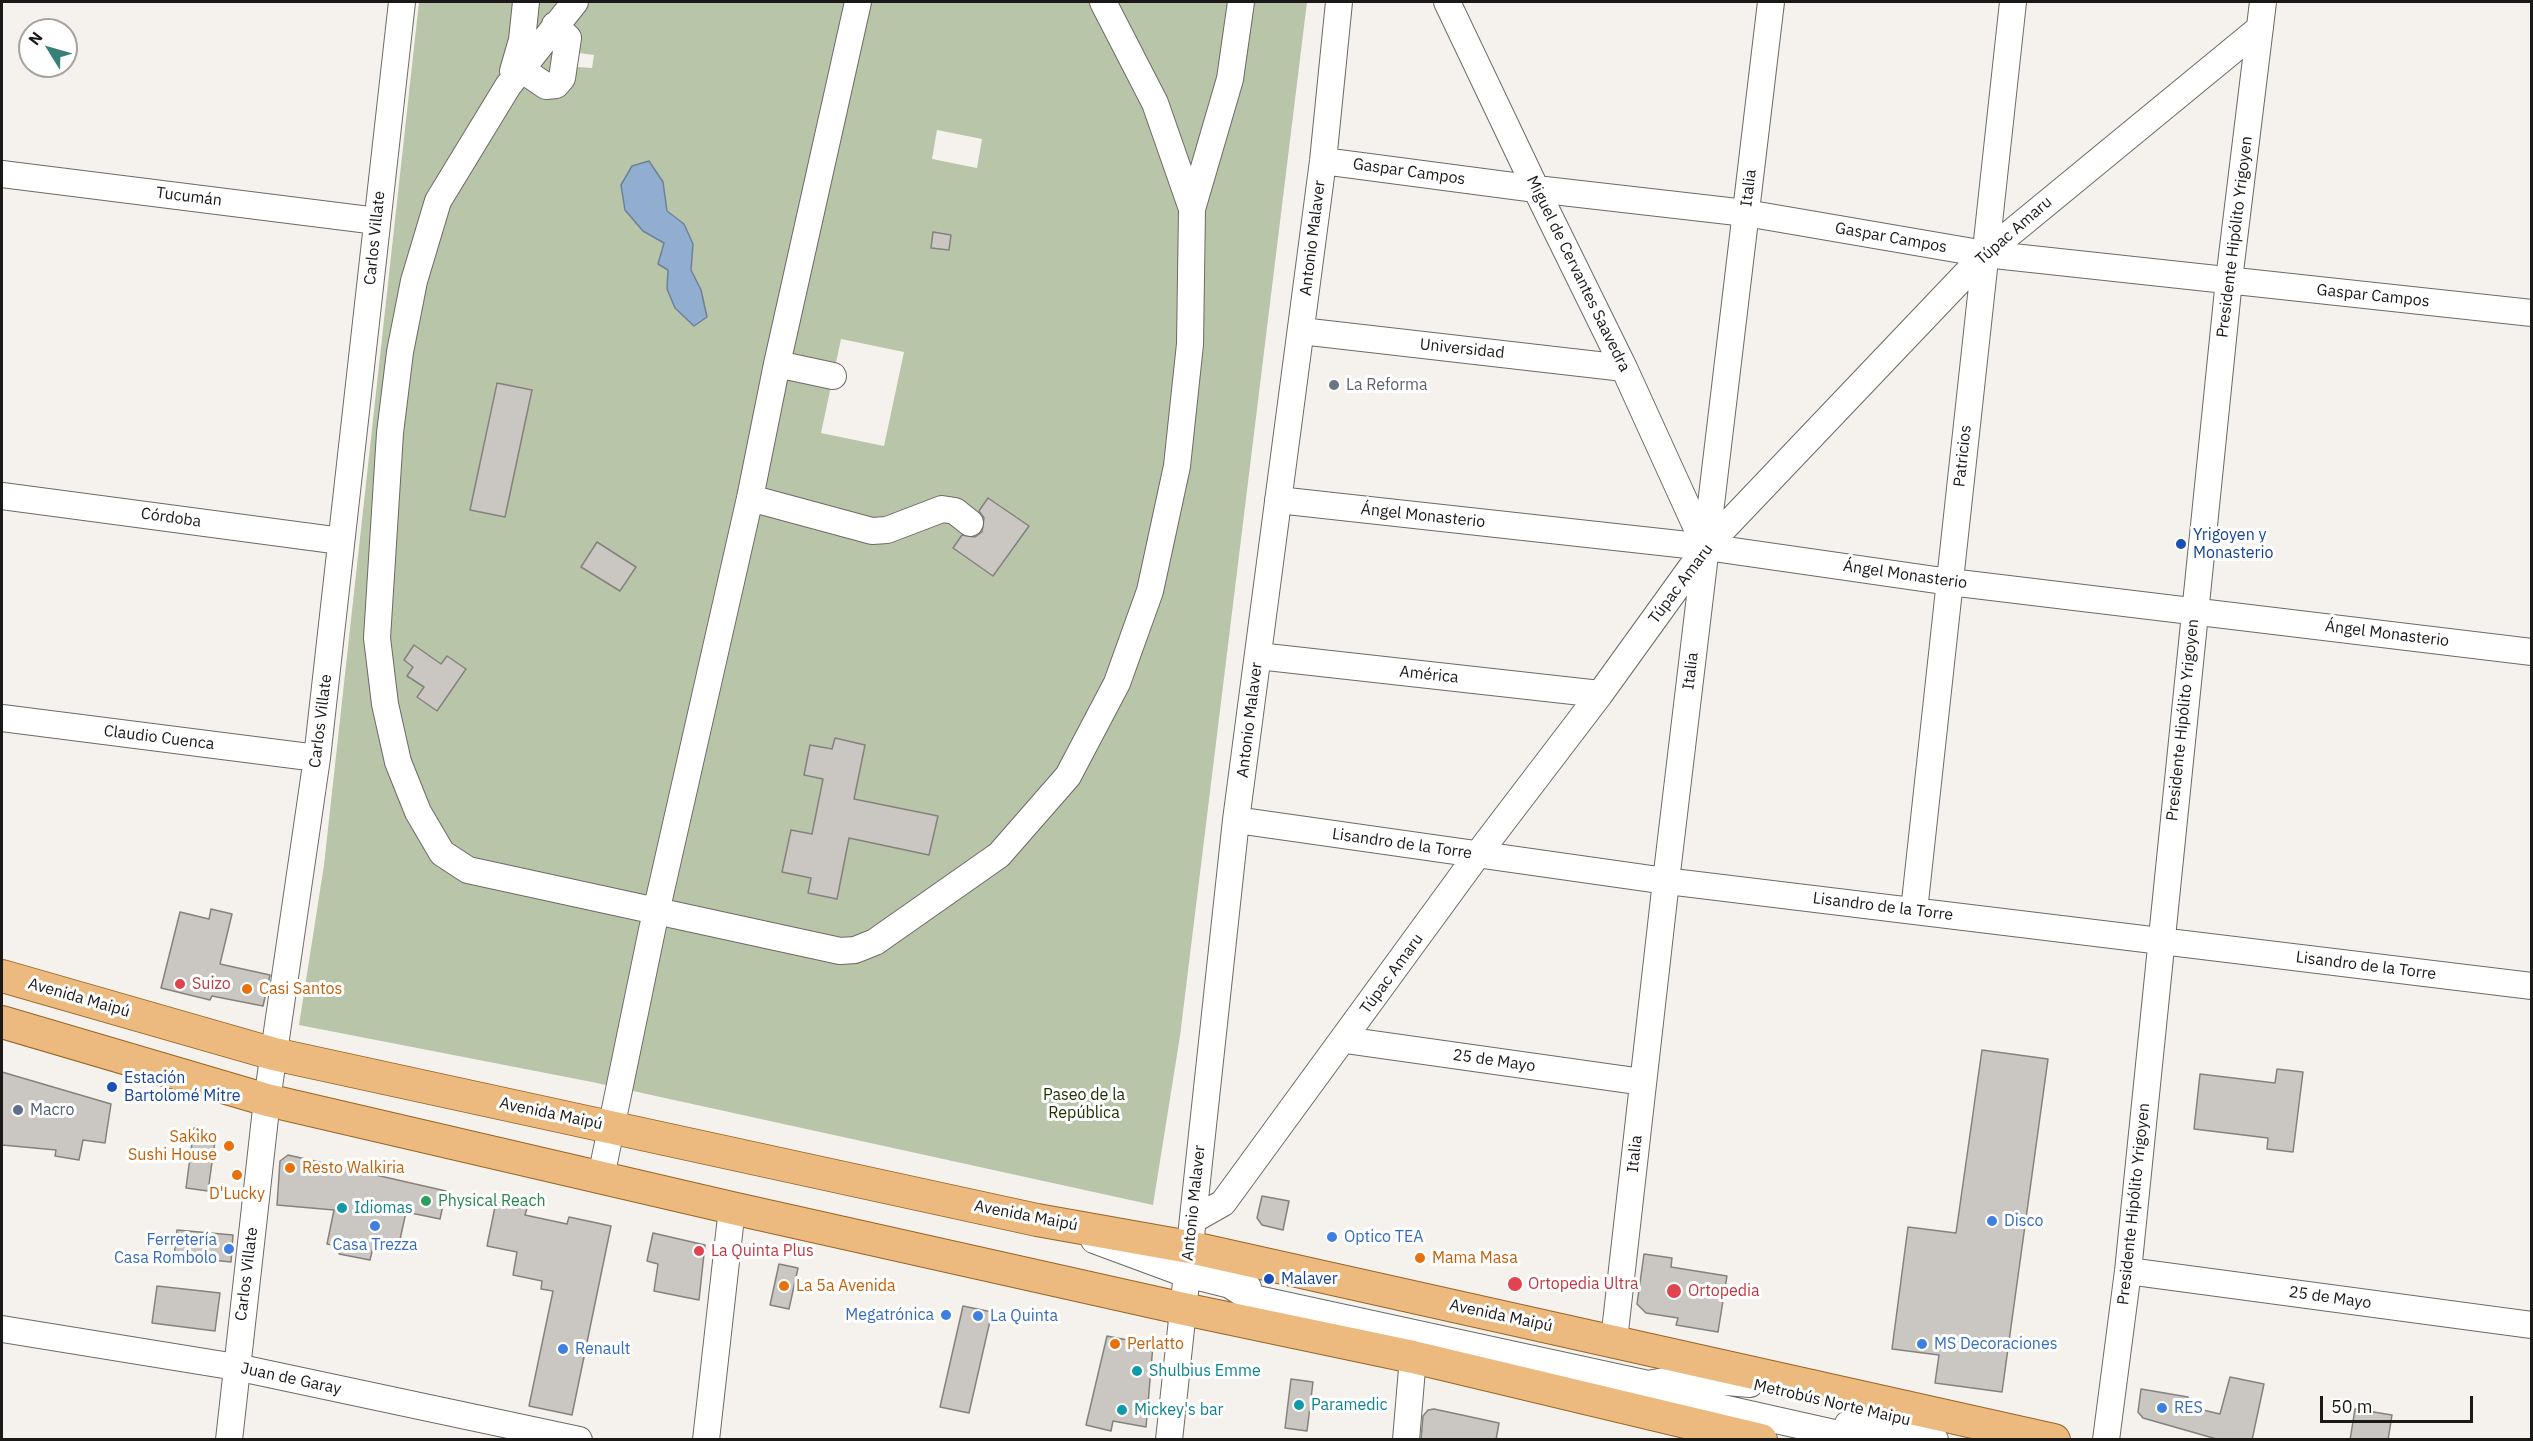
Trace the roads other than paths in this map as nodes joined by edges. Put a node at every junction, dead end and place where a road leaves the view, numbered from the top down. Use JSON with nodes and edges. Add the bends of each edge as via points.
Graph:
{"nodes":[{"id":1,"x":402,"y":2,"type":"edge"},
{"id":2,"x":526,"y":2,"type":"edge"},
{"id":3,"x":575,"y":2,"type":"edge"},
{"id":4,"x":858,"y":2,"type":"edge"},
{"id":5,"x":1102,"y":2,"type":"edge"},
{"id":6,"x":1241,"y":2,"type":"edge"},
{"id":7,"x":1339,"y":2,"type":"edge"},
{"id":8,"x":1447,"y":2,"type":"edge"},
{"id":9,"x":1771,"y":2,"type":"edge"},
{"id":10,"x":2013,"y":2,"type":"edge"},
{"id":11,"x":2263,"y":2,"type":"edge"},
{"id":12,"x":555,"y":25,"type":"junction"},
{"id":13,"x":2260,"y":28,"type":"junction"},
{"id":14,"x":514,"y":77,"type":"junction"},
{"id":15,"x":1323,"y":161,"type":"junction"},
{"id":16,"x":2,"y":174,"type":"edge"},
{"id":17,"x":1536,"y":189,"type":"junction"},
{"id":18,"x":1192,"y":209,"type":"junction"},
{"id":19,"x":1746,"y":213,"type":"junction"},
{"id":20,"x":377,"y":221,"type":"junction"},
{"id":21,"x":1985,"y":254,"type":"junction"},
{"id":22,"x":2229,"y":280,"type":"junction"},
{"id":23,"x":2532,"y":313,"type":"edge"},
{"id":24,"x":1301,"y":331,"type":"junction"},
{"id":25,"x":777,"y":364,"type":"junction"},
{"id":26,"x":1624,"y":368,"type":"junction"},
{"id":27,"x":833,"y":376,"type":"dead end"},
{"id":28,"x":2,"y":496,"type":"edge"},
{"id":29,"x":750,"y":498,"type":"junction"},
{"id":30,"x":1278,"y":500,"type":"junction"},
{"id":31,"x":970,"y":523,"type":"dead end"},
{"id":32,"x":341,"y":541,"type":"junction"},
{"id":33,"x":1706,"y":548,"type":"junction"},
{"id":34,"x":1950,"y":582,"type":"junction"},
{"id":35,"x":2194,"y":611,"type":"junction"},
{"id":36,"x":2532,"y":652,"type":"edge"},
{"id":37,"x":1258,"y":656,"type":"junction"},
{"id":38,"x":1600,"y":694,"type":"junction"},
{"id":39,"x":2,"y":718,"type":"edge"},
{"id":40,"x":317,"y":758,"type":"junction"},
{"id":41,"x":1236,"y":820,"type":"junction"},
{"id":42,"x":1479,"y":854,"type":"junction"},
{"id":43,"x":1666,"y":881,"type":"junction"},
{"id":44,"x":657,"y":910,"type":"junction"},
{"id":45,"x":1914,"y":911,"type":"junction"},
{"id":46,"x":2161,"y":942,"type":"junction"},
{"id":47,"x":2,"y":976,"type":"edge"},
{"id":48,"x":2532,"y":986,"type":"edge"},
{"id":49,"x":2,"y":1022,"type":"edge"},
{"id":50,"x":1345,"y":1040,"type":"junction"},
{"id":51,"x":274,"y":1054,"type":"junction"},
{"id":52,"x":1643,"y":1082,"type":"junction"},
{"id":53,"x":267,"y":1100,"type":"junction"},
{"id":54,"x":612,"y":1127,"type":"junction"},
{"id":55,"x":602,"y":1177,"type":"junction"},
{"id":56,"x":732,"y":1208,"type":"junction"},
{"id":57,"x":1189,"y":1247,"type":"junction"},
{"id":58,"x":2128,"y":1270,"type":"junction"},
{"id":59,"x":1184,"y":1309,"type":"junction"},
{"id":60,"x":1347,"y":1313,"type":"junction"},
{"id":61,"x":1400,"y":1324,"type":"junction"},
{"id":62,"x":2532,"y":1325,"type":"edge"},
{"id":63,"x":2,"y":1329,"type":"edge"},
{"id":64,"x":1614,"y":1341,"type":"junction"},
{"id":65,"x":1413,"y":1357,"type":"junction"},
{"id":66,"x":237,"y":1367,"type":"junction"},
{"id":67,"x":1689,"y":1398,"type":"edge"},
{"id":68,"x":1867,"y":1434,"type":"edge"},
{"id":69,"x":1922,"y":1439,"type":"edge"},
{"id":70,"x":229,"y":1440,"type":"edge"},
{"id":71,"x":579,"y":1440,"type":"edge"},
{"id":72,"x":706,"y":1440,"type":"edge"},
{"id":73,"x":1169,"y":1440,"type":"edge"},
{"id":74,"x":1406,"y":1440,"type":"edge"},
{"id":75,"x":1761,"y":1440,"type":"edge"},
{"id":76,"x":1893,"y":1440,"type":"edge"},
{"id":77,"x":1993,"y":1440,"type":"edge"},
{"id":78,"x":2054,"y":1440,"type":"edge"},
{"id":79,"x":2106,"y":1440,"type":"edge"}],
"edges":[{"from":1,"to":20,"type":"street","name":"Carlos Villate"},
{"from":2,"to":14,"type":"street"},
{"from":3,"to":12,"type":"street"},
{"from":4,"to":25,"type":"street"},
{"from":5,"to":18,"type":"street","via":[[1155,104]]},
{"from":6,"to":18,"type":"street","via":[[1230,79]]},
{"from":7,"to":15,"type":"street","name":"Antonio Malaver"},
{"from":8,"to":17,"type":"street","name":"Miguel de Cervantes Saavedra"},
{"from":9,"to":19,"type":"street","name":"Italia"},
{"from":10,"to":21,"type":"street","name":"Patricios"},
{"from":11,"to":13,"type":"street","name":"Presidente Hipólito Yrigoyen"},
{"from":12,"to":14,"type":"street"},
{"from":12,"to":14,"type":"street","via":[[568,38],[562,78],[556,86]]},
{"from":13,"to":21,"type":"street","name":"Túpac Amaru"},
{"from":13,"to":22,"type":"street","name":"Presidente Hipólito Yrigoyen"},
{"from":14,"to":44,"type":"street","via":[[438,201],[412,291],[400,352],[387,478],[377,638],[386,704],[399,762],[418,812],[442,853],[468,870]]},
{"from":15,"to":17,"type":"street","name":"Gaspar Campos"},
{"from":15,"to":24,"type":"street","name":"Antonio Malaver"},
{"from":16,"to":20,"type":"street","name":"Tucumán"},
{"from":17,"to":19,"type":"street","name":"Gaspar Campos"},
{"from":17,"to":26,"type":"street","name":"Miguel de Cervantes Saavedra"},
{"from":18,"to":44,"type":"street","via":[[1190,344],[1178,466],[1150,591],[1117,683],[1068,776],[999,855],[875,942],[855,950],[840,951]]},
{"from":19,"to":21,"type":"street","name":"Gaspar Campos"},
{"from":19,"to":33,"type":"street","name":"Italia"},
{"from":20,"to":32,"type":"street","name":"Carlos Villate"},
{"from":21,"to":22,"type":"street","name":"Gaspar Campos"},
{"from":21,"to":33,"type":"street","name":"Túpac Amaru"},
{"from":21,"to":34,"type":"street","name":"Patricios"},
{"from":22,"to":23,"type":"street","name":"Gaspar Campos"},
{"from":22,"to":35,"type":"street","name":"Presidente Hipólito Yrigoyen"},
{"from":24,"to":26,"type":"street","name":"Universidad"},
{"from":24,"to":30,"type":"street","name":"Antonio Malaver"},
{"from":25,"to":27,"type":"street"},
{"from":25,"to":29,"type":"street"},
{"from":26,"to":33,"type":"street","name":"Miguel de Cervantes Saavedra"},
{"from":28,"to":32,"type":"street","name":"Córdoba"},
{"from":29,"to":31,"type":"street","via":[[872,531],[886,530],[942,509],[955,511]]},
{"from":29,"to":44,"type":"street"},
{"from":30,"to":33,"type":"street","name":"Ángel Monasterio"},
{"from":30,"to":37,"type":"street","name":"Antonio Malaver"},
{"from":32,"to":40,"type":"street","name":"Carlos Villate"},
{"from":33,"to":34,"type":"street","name":"Ángel Monasterio"},
{"from":33,"to":38,"type":"street","name":"Túpac Amaru"},
{"from":33,"to":43,"type":"street","name":"Italia"},
{"from":34,"to":35,"type":"street","name":"Ángel Monasterio"},
{"from":34,"to":45,"type":"street","name":"Patricios"},
{"from":35,"to":36,"type":"street","name":"Ángel Monasterio"},
{"from":35,"to":46,"type":"street","name":"Presidente Hipólito Yrigoyen"},
{"from":37,"to":38,"type":"street","name":"América"},
{"from":37,"to":41,"type":"street","name":"Antonio Malaver"},
{"from":38,"to":42,"type":"street","name":"Túpac Amaru"},
{"from":39,"to":40,"type":"street","name":"Claudio Cuenca"},
{"from":40,"to":51,"type":"street","name":"Carlos Villate"},
{"from":41,"to":42,"type":"street","name":"Lisandro de la Torre"},
{"from":41,"to":57,"type":"street","name":"Antonio Malaver"},
{"from":42,"to":43,"type":"street","name":"Lisandro de la Torre"},
{"from":42,"to":50,"type":"street","name":"Túpac Amaru"},
{"from":43,"to":45,"type":"street","name":"Lisandro de la Torre"},
{"from":43,"to":52,"type":"street","name":"Italia"},
{"from":44,"to":54,"type":"street"},
{"from":45,"to":46,"type":"street","name":"Lisandro de la Torre"},
{"from":46,"to":48,"type":"street","name":"Lisandro de la Torre"},
{"from":46,"to":58,"type":"street","name":"Presidente Hipólito Yrigoyen"},
{"from":47,"to":51,"type":"main road","name":"Avenida Maipú"},
{"from":49,"to":53,"type":"main road","name":"Avenida Maipú"},
{"from":50,"to":52,"type":"street","name":"25 de Mayo"},
{"from":50,"to":57,"type":"street","name":"Túpac Amaru"},
{"from":51,"to":53,"type":"street","name":"Carlos Villate"},
{"from":51,"to":54,"type":"main road","name":"Avenida Maipú"},
{"from":52,"to":64,"type":"street","name":"Italia"},
{"from":53,"to":55,"type":"main road","name":"Avenida Maipú"},
{"from":53,"to":66,"type":"street","name":"Carlos Villate"},
{"from":54,"to":55,"type":"street"},
{"from":54,"to":57,"type":"main road","name":"Avenida Maipú","via":[[1037,1220]]},
{"from":55,"to":56,"type":"main road","name":"Avenida Maipú"},
{"from":56,"to":59,"type":"main road","name":"Avenida Maipú"},
{"from":56,"to":72,"type":"street"},
{"from":57,"to":59,"type":"street","name":"Antonio Malaver"},
{"from":57,"to":60,"type":"street","name":"Metrobús Norte Maipu","via":[[1230,1286],[1248,1297]]},
{"from":57,"to":64,"type":"main road","name":"Avenida Maipú"},
{"from":58,"to":62,"type":"street","name":"25 de Mayo"},
{"from":58,"to":79,"type":"street","name":"Presidente Hipólito Yrigoyen"},
{"from":59,"to":65,"type":"main road","name":"Avenida Maipú"},
{"from":59,"to":73,"type":"street","name":"Antonio Malaver"},
{"from":60,"to":61,"type":"street","name":"Metrobús Norte Maipu"},
{"from":60,"to":61,"type":"street","name":"Metrobús Norte Maipu"},
{"from":61,"to":67,"type":"street","name":"Metrobús Norte Maipu","via":[[1523,1352]]},
{"from":63,"to":66,"type":"street","name":"Juan de Garay"},
{"from":64,"to":67,"type":"main road","name":"Avenida Maipú"},
{"from":65,"to":67,"type":"main road","name":"Avenida Maipú"},
{"from":65,"to":74,"type":"street"},
{"from":66,"to":70,"type":"street","name":"Carlos Villate"},
{"from":66,"to":71,"type":"street","name":"Juan de Garay"},
{"from":67,"to":68,"type":"street","name":"Metrobús Norte Maipu","via":[[1741,1401]]},
{"from":67,"to":75,"type":"main road","name":"Avenida Maipú"},
{"from":67,"to":77,"type":"street","name":"Metrobús Norte Maipu","via":[[1742,1383]]},
{"from":67,"to":78,"type":"main road","name":"Avenida Maipú"},
{"from":68,"to":69,"type":"street","name":"Metrobús Norte Maipu"},
{"from":68,"to":76,"type":"street","name":"Metrobús Norte Maipu"}]}
